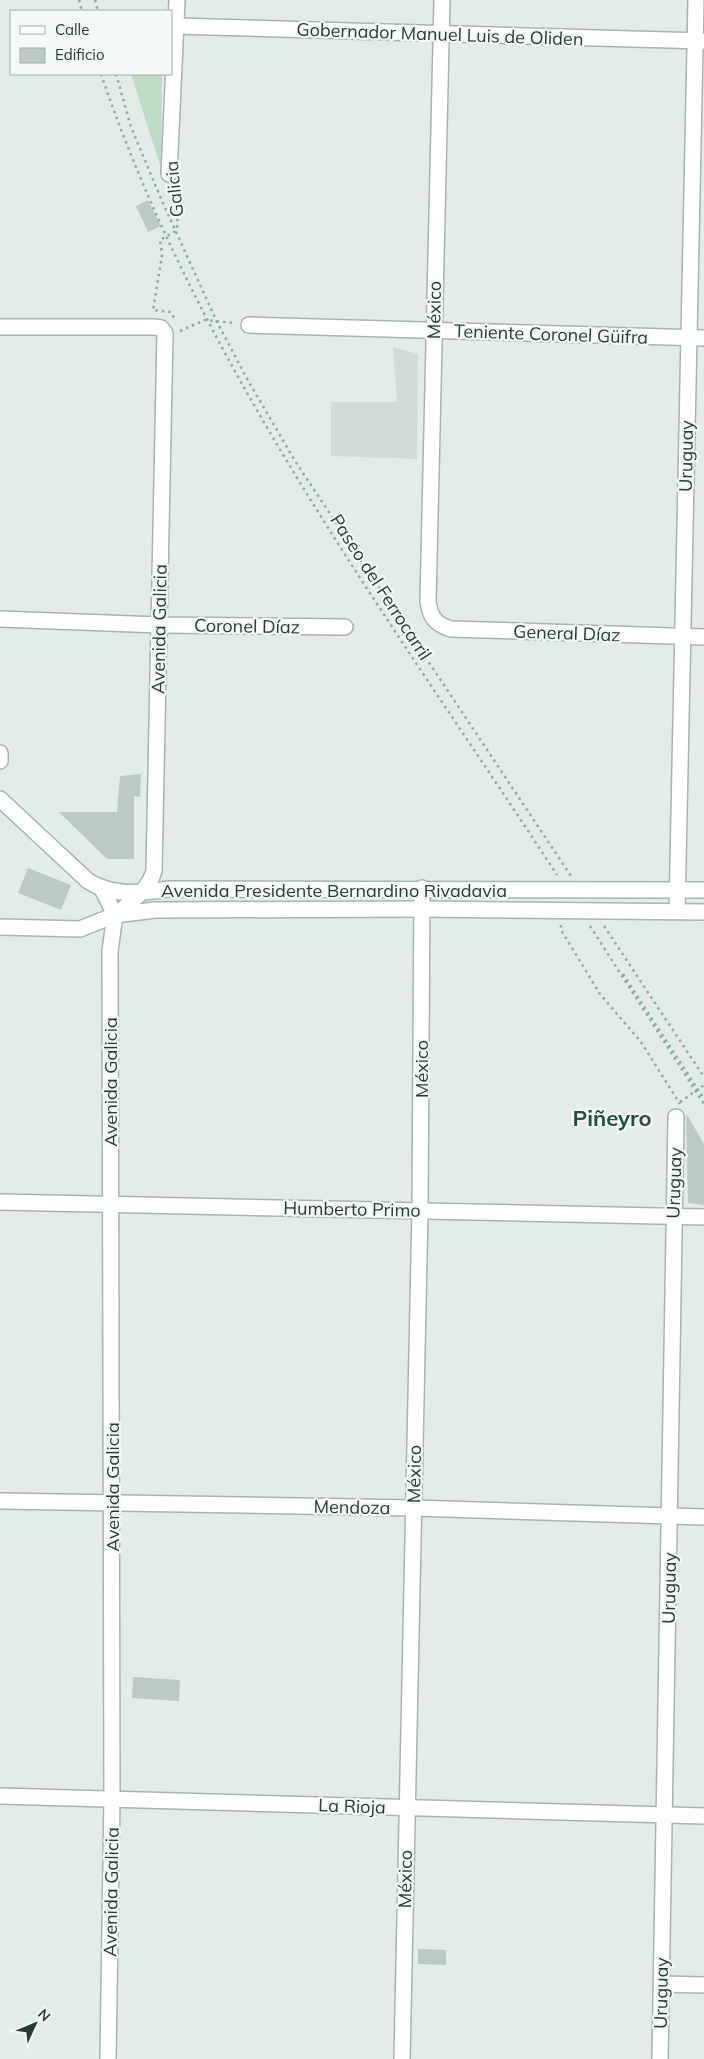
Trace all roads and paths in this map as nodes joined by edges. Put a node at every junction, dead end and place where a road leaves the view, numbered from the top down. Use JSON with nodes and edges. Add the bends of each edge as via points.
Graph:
{"nodes":[{"id":1,"x":177,"y":0,"type":"edge"},
{"id":2,"x":442,"y":0,"type":"edge"},
{"id":3,"x":696,"y":0,"type":"edge"},
{"id":4,"x":176,"y":26,"type":"junction"},
{"id":5,"x":441,"y":35,"type":"junction"},
{"id":6,"x":700,"y":40,"type":"edge"},
{"id":7,"x":101,"y":75,"type":"edge"},
{"id":8,"x":116,"y":75,"type":"edge"},
{"id":9,"x":168,"y":174,"type":"joint"},
{"id":10,"x":176,"y":231,"type":"junction"},
{"id":11,"x":166,"y":237,"type":"junction"},
{"id":12,"x":205,"y":320,"type":"junction"},
{"id":13,"x":216,"y":320,"type":"junction"},
{"id":14,"x":249,"y":325,"type":"joint"},
{"id":15,"x":0,"y":327,"type":"edge"},
{"id":16,"x":180,"y":330,"type":"junction"},
{"id":17,"x":434,"y":330,"type":"junction"},
{"id":18,"x":688,"y":338,"type":"junction"},
{"id":19,"x":704,"y":338,"type":"edge"},
{"id":20,"x":180,"y":339,"type":"dead end"},
{"id":21,"x":0,"y":618,"type":"edge"},
{"id":22,"x":433,"y":620,"type":"joint"},
{"id":23,"x":160,"y":625,"type":"junction"},
{"id":24,"x":345,"y":627,"type":"dead end"},
{"id":25,"x":683,"y":637,"type":"junction"},
{"id":26,"x":704,"y":637,"type":"edge"},
{"id":27,"x":0,"y":753,"type":"edge"},
{"id":28,"x":0,"y":761,"type":"edge"},
{"id":29,"x":0,"y":799,"type":"edge"},
{"id":30,"x":422,"y":888,"type":"junction"},
{"id":31,"x":573,"y":889,"type":"junction"},
{"id":32,"x":102,"y":890,"type":"junction"},
{"id":33,"x":677,"y":890,"type":"junction"},
{"id":34,"x":704,"y":890,"type":"edge"},
{"id":35,"x":142,"y":893,"type":"junction"},
{"id":36,"x":422,"y":909,"type":"junction"},
{"id":37,"x":561,"y":911,"type":"junction"},
{"id":38,"x":677,"y":911,"type":"junction"},
{"id":39,"x":704,"y":912,"type":"edge"},
{"id":40,"x":587,"y":914,"type":"junction"},
{"id":41,"x":115,"y":915,"type":"junction"},
{"id":42,"x":0,"y":927,"type":"edge"},
{"id":43,"x":704,"y":1077,"type":"edge"},
{"id":44,"x":704,"y":1085,"type":"edge"},
{"id":45,"x":695,"y":1091,"type":"junction"},
{"id":46,"x":704,"y":1099,"type":"edge"},
{"id":47,"x":680,"y":1102,"type":"junction"},
{"id":48,"x":704,"y":1104,"type":"edge"},
{"id":49,"x":676,"y":1118,"type":"joint"},
{"id":50,"x":0,"y":1202,"type":"edge"},
{"id":51,"x":111,"y":1205,"type":"junction"},
{"id":52,"x":420,"y":1210,"type":"junction"},
{"id":53,"x":704,"y":1217,"type":"edge"},
{"id":54,"x":673,"y":1218,"type":"junction"},
{"id":55,"x":0,"y":1501,"type":"edge"},
{"id":56,"x":112,"y":1504,"type":"junction"},
{"id":57,"x":413,"y":1508,"type":"junction"},
{"id":58,"x":671,"y":1516,"type":"junction"},
{"id":59,"x":704,"y":1517,"type":"edge"},
{"id":60,"x":0,"y":1796,"type":"edge"},
{"id":61,"x":112,"y":1798,"type":"junction"},
{"id":62,"x":406,"y":1808,"type":"junction"},
{"id":63,"x":664,"y":1815,"type":"junction"},
{"id":64,"x":704,"y":1816,"type":"edge"},
{"id":65,"x":662,"y":1984,"type":"junction"},
{"id":66,"x":704,"y":1985,"type":"edge"},
{"id":67,"x":108,"y":2059,"type":"edge"},
{"id":68,"x":402,"y":2059,"type":"edge"},
{"id":69,"x":660,"y":2059,"type":"edge"}],
"edges":[{"from":1,"to":4,"type":"street","name":"Galicia"},
{"from":2,"to":5,"type":"street","name":"México"},
{"from":3,"to":6,"type":"street","name":"Uruguay"},
{"from":4,"to":5,"type":"street","name":"Gobernador Manuel Luis de Oliden"},
{"from":4,"to":9,"type":"street","name":"Galicia"},
{"from":5,"to":6,"type":"street","name":"Gobernador Manuel Luis de Oliden"},
{"from":5,"to":17,"type":"street","name":"México"},
{"from":6,"to":18,"type":"street","name":"Uruguay"},
{"from":7,"to":11,"type":"path","name":"Paseo del Ferrocarril","via":[[148,200]]},
{"from":8,"to":10,"type":"path","via":[[131,127]]},
{"from":9,"to":10,"type":"path","name":"Galicia","via":[[178,223]]},
{"from":10,"to":11,"type":"path","name":"Galicia"},
{"from":10,"to":13,"type":"path"},
{"from":11,"to":12,"type":"path","name":"Paseo del Ferrocarril"},
{"from":11,"to":16,"type":"path","name":"Galicia","via":[[160,240],[162,256],[153,310],[171,312]]},
{"from":12,"to":13,"type":"path"},
{"from":12,"to":16,"type":"path"},
{"from":12,"to":31,"type":"path","name":"Paseo del Ferrocarril","via":[[257,414],[361,582]]},
{"from":13,"to":14,"type":"path"},
{"from":13,"to":31,"type":"path","via":[[295,461]]},
{"from":14,"to":17,"type":"street","name":"Teniente Coronel Güifra"},
{"from":15,"to":23,"type":"street","name":"Avenida Galicia","via":[[161,328],[166,339]]},
{"from":16,"to":20,"type":"path"},
{"from":17,"to":18,"type":"street","name":"Teniente Coronel Güifra"},
{"from":17,"to":22,"type":"street","name":"México","via":[[428,601]]},
{"from":18,"to":19,"type":"street","name":"Teniente Coronel Güifra"},
{"from":18,"to":25,"type":"street","name":"Uruguay"},
{"from":21,"to":23,"type":"street","name":"Coronel Díaz"},
{"from":22,"to":25,"type":"street","name":"General Díaz","via":[[451,628]]},
{"from":23,"to":24,"type":"street","name":"Coronel Díaz"},
{"from":23,"to":35,"type":"street","name":"Avenida Galicia","via":[[154,871]]},
{"from":25,"to":26,"type":"street","name":"General Díaz"},
{"from":25,"to":33,"type":"street","name":"Uruguay"},
{"from":27,"to":28,"type":"street"},
{"from":29,"to":32,"type":"street","via":[[88,881]]},
{"from":30,"to":31,"type":"street","name":"Avenida Presidente Bernardino Rivadavia"},
{"from":30,"to":35,"type":"street","name":"Avenida Presidente Bernardino Rivadavia","via":[[169,890]]},
{"from":30,"to":36,"type":"street","name":"México"},
{"from":31,"to":33,"type":"street","name":"Avenida Presidente Bernardino Rivadavia"},
{"from":32,"to":35,"type":"street","name":"Avenida Presidente Bernardino Rivadavia"},
{"from":32,"to":41,"type":"street"},
{"from":33,"to":34,"type":"street","name":"Avenida Presidente Bernardino Rivadavia"},
{"from":33,"to":38,"type":"street","name":"Uruguay"},
{"from":35,"to":41,"type":"street","name":"Avenida Galicia"},
{"from":36,"to":37,"type":"street","name":"Avenida Presidente Bernardino Rivadavia"},
{"from":36,"to":41,"type":"street","name":"Avenida Presidente Bernardino Rivadavia","via":[[155,910]]},
{"from":36,"to":52,"type":"street","name":"México"},
{"from":37,"to":40,"type":"street","name":"Avenida Presidente Bernardino Rivadavia"},
{"from":37,"to":47,"type":"path","via":[[561,930],[600,994],[642,1042]]},
{"from":38,"to":39,"type":"street","name":"Avenida Presidente Bernardino Rivadavia"},
{"from":38,"to":40,"type":"street","name":"Avenida Presidente Bernardino Rivadavia"},
{"from":40,"to":43,"type":"path"},
{"from":40,"to":45,"type":"path"},
{"from":40,"to":46,"type":"path"},
{"from":41,"to":42,"type":"street","via":[[80,929]]},
{"from":41,"to":51,"type":"street","name":"Avenida Galicia","via":[[110,951]]},
{"from":44,"to":45,"type":"path"},
{"from":45,"to":47,"type":"path"},
{"from":45,"to":48,"type":"path"},
{"from":47,"to":49,"type":"path"},
{"from":49,"to":54,"type":"street","name":"Uruguay"},
{"from":50,"to":51,"type":"street","name":"Humberto Primo"},
{"from":51,"to":52,"type":"street","name":"Humberto Primo"},
{"from":51,"to":56,"type":"street","name":"Avenida Galicia"},
{"from":52,"to":54,"type":"street","name":"Humberto Primo"},
{"from":52,"to":57,"type":"street","name":"México"},
{"from":53,"to":54,"type":"street","name":"Humberto Primo"},
{"from":54,"to":58,"type":"street","name":"Uruguay"},
{"from":55,"to":56,"type":"street","name":"Mendoza"},
{"from":56,"to":57,"type":"street","name":"Mendoza"},
{"from":56,"to":61,"type":"street","name":"Avenida Galicia"},
{"from":57,"to":58,"type":"street","name":"Mendoza"},
{"from":57,"to":62,"type":"street","name":"México"},
{"from":58,"to":59,"type":"street","name":"Mendoza"},
{"from":58,"to":63,"type":"street","name":"Uruguay"},
{"from":60,"to":61,"type":"street","name":"La Rioja"},
{"from":61,"to":62,"type":"street","name":"La Rioja"},
{"from":61,"to":67,"type":"street","name":"Avenida Galicia"},
{"from":62,"to":63,"type":"street","name":"La Rioja"},
{"from":62,"to":68,"type":"street","name":"México"},
{"from":63,"to":64,"type":"street","name":"La Rioja"},
{"from":63,"to":65,"type":"street","name":"Uruguay"},
{"from":65,"to":66,"type":"street"},
{"from":65,"to":69,"type":"street","name":"Uruguay"}]}
